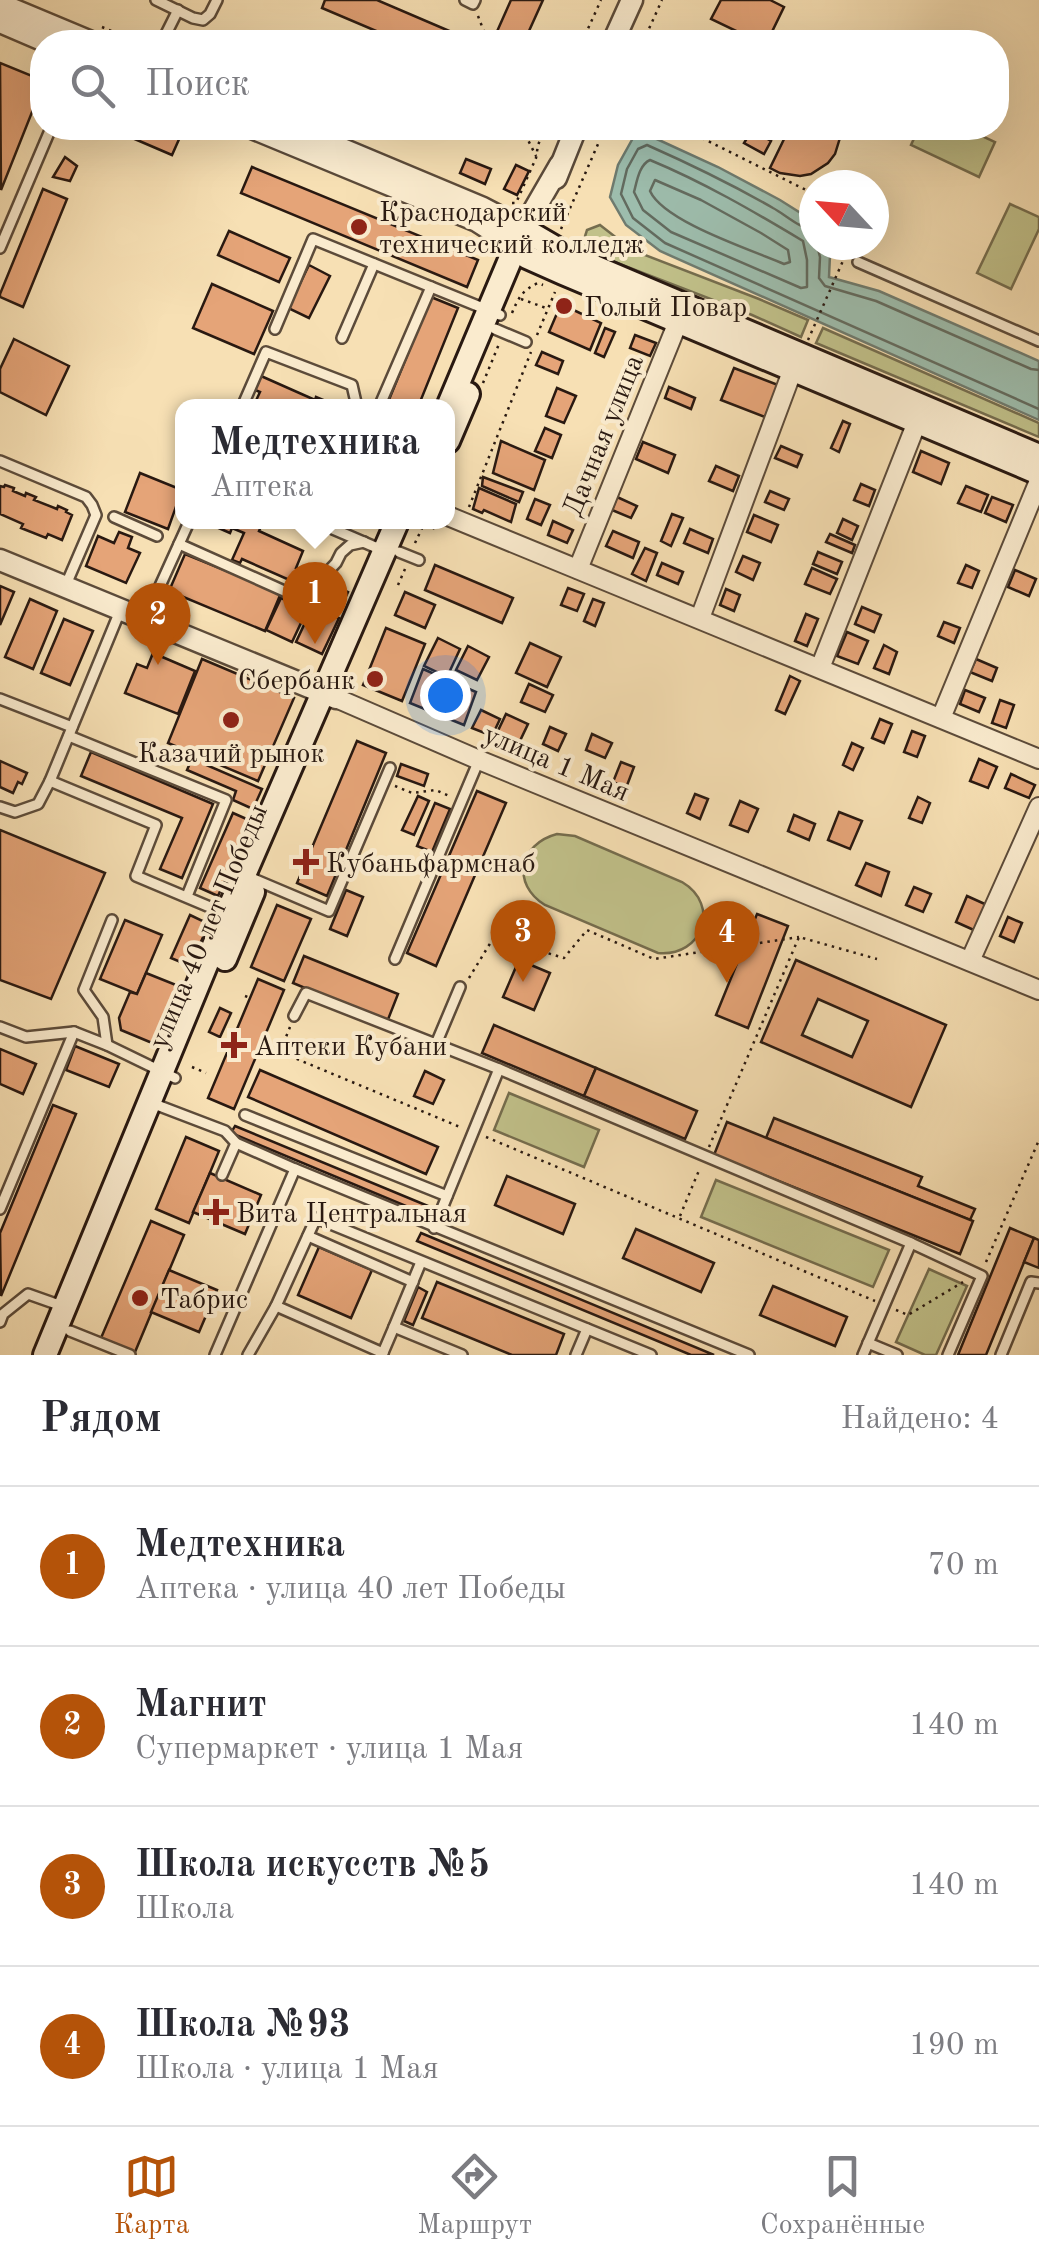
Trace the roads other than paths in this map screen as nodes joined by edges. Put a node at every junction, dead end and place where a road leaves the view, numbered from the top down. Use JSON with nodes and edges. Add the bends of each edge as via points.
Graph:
{"nodes":[{"id":1,"x":156,"y":0,"type":"edge"},
{"id":2,"x":217,"y":0,"type":"edge"},
{"id":3,"x":632,"y":0,"type":"edge"},
{"id":4,"x":0,"y":4,"type":"edge"},
{"id":5,"x":178,"y":10,"type":"junction"},
{"id":6,"x":0,"y":22,"type":"edge"},
{"id":7,"x":61,"y":30,"type":"edge"},
{"id":8,"x":168,"y":30,"type":"edge"},
{"id":9,"x":618,"y":30,"type":"edge"},
{"id":10,"x":30,"y":34,"type":"edge"},
{"id":11,"x":46,"y":140,"type":"edge"},
{"id":12,"x":281,"y":140,"type":"edge"},
{"id":13,"x":321,"y":140,"type":"edge"},
{"id":14,"x":571,"y":140,"type":"edge"},
{"id":15,"x":526,"y":242,"type":"junction"},
{"id":16,"x":0,"y":248,"type":"edge"},
{"id":17,"x":858,"y":262,"type":"dead end"},
{"id":18,"x":374,"y":264,"type":"junction"},
{"id":19,"x":431,"y":287,"type":"junction"},
{"id":20,"x":495,"y":318,"type":"junction"},
{"id":21,"x":678,"y":322,"type":"junction"},
{"id":22,"x":275,"y":329,"type":"dead end"},
{"id":23,"x":342,"y":338,"type":"dead end"},
{"id":24,"x":1039,"y":341,"type":"edge"},
{"id":25,"x":526,"y":342,"type":"dead end"},
{"id":26,"x":793,"y":369,"type":"junction"},
{"id":27,"x":245,"y":399,"type":"edge"},
{"id":28,"x":356,"y":399,"type":"edge"},
{"id":29,"x":382,"y":399,"type":"edge"},
{"id":30,"x":452,"y":399,"type":"edge"},
{"id":31,"x":916,"y":422,"type":"junction"},
{"id":32,"x":455,"y":423,"type":"edge"},
{"id":33,"x":1039,"y":456,"type":"edge"},
{"id":34,"x":0,"y":461,"type":"edge"},
{"id":35,"x":1039,"y":473,"type":"edge"},
{"id":36,"x":1039,"y":481,"type":"edge"},
{"id":37,"x":114,"y":517,"type":"dead end"},
{"id":38,"x":455,"y":525,"type":"edge"},
{"id":39,"x":186,"y":529,"type":"edge"},
{"id":40,"x":333,"y":529,"type":"dead end"},
{"id":41,"x":397,"y":529,"type":"edge"},
{"id":42,"x":414,"y":529,"type":"edge"},
{"id":43,"x":157,"y":536,"type":"dead end"},
{"id":44,"x":179,"y":544,"type":"junction"},
{"id":45,"x":395,"y":552,"type":"junction"},
{"id":46,"x":0,"y":560,"type":"edge"},
{"id":47,"x":578,"y":569,"type":"junction"},
{"id":48,"x":65,"y":587,"type":"junction"},
{"id":49,"x":121,"y":609,"type":"junction"},
{"id":50,"x":700,"y":618,"type":"junction"},
{"id":51,"x":145,"y":619,"type":"junction"},
{"id":52,"x":820,"y":668,"type":"junction"},
{"id":53,"x":329,"y":696,"type":"junction"},
{"id":54,"x":0,"y":699,"type":"edge"},
{"id":55,"x":941,"y":718,"type":"junction"},
{"id":56,"x":70,"y":731,"type":"junction"},
{"id":57,"x":1039,"y":758,"type":"edge"},
{"id":58,"x":479,"y":760,"type":"junction"},
{"id":59,"x":390,"y":768,"type":"dead end"},
{"id":60,"x":50,"y":781,"type":"junction"},
{"id":61,"x":0,"y":806,"type":"edge"},
{"id":62,"x":1039,"y":807,"type":"edge"},
{"id":63,"x":250,"y":878,"type":"junction"},
{"id":64,"x":187,"y":896,"type":"junction"},
{"id":65,"x":226,"y":914,"type":"junction"},
{"id":66,"x":112,"y":920,"type":"dead end"},
{"id":67,"x":395,"y":959,"type":"dead end"},
{"id":68,"x":970,"y":962,"type":"junction"},
{"id":69,"x":460,"y":987,"type":"road end"},
{"id":70,"x":1039,"y":990,"type":"edge"},
{"id":71,"x":294,"y":1016,"type":"road end"},
{"id":72,"x":0,"y":1028,"type":"edge"},
{"id":73,"x":74,"y":1032,"type":"junction"},
{"id":74,"x":436,"y":1044,"type":"junction"},
{"id":75,"x":106,"y":1045,"type":"junction"},
{"id":76,"x":499,"y":1069,"type":"junction"},
{"id":77,"x":176,"y":1073,"type":"junction"},
{"id":78,"x":156,"y":1104,"type":"junction"},
{"id":79,"x":245,"y":1115,"type":"dead end"},
{"id":80,"x":236,"y":1142,"type":"junction"},
{"id":81,"x":295,"y":1169,"type":"junction"},
{"id":82,"x":222,"y":1174,"type":"dead end"},
{"id":83,"x":447,"y":1196,"type":"junction"},
{"id":84,"x":0,"y":1208,"type":"edge"},
{"id":85,"x":434,"y":1228,"type":"junction"},
{"id":86,"x":308,"y":1236,"type":"junction"},
{"id":87,"x":911,"y":1242,"type":"junction"},
{"id":88,"x":421,"y":1262,"type":"junction"},
{"id":89,"x":413,"y":1282,"type":"junction"},
{"id":90,"x":1039,"y":1283,"type":"edge"},
{"id":91,"x":276,"y":1306,"type":"junction"},
{"id":92,"x":64,"y":1307,"type":"junction"},
{"id":93,"x":0,"y":1322,"type":"edge"},
{"id":94,"x":394,"y":1327,"type":"junction"},
{"id":95,"x":586,"y":1329,"type":"junction"},
{"id":96,"x":70,"y":1331,"type":"junction"},
{"id":97,"x":868,"y":1343,"type":"junction"},
{"id":98,"x":382,"y":1354,"type":"edge"},
{"id":99,"x":45,"y":1355,"type":"edge"},
{"id":100,"x":60,"y":1355,"type":"edge"},
{"id":101,"x":130,"y":1355,"type":"edge"},
{"id":102,"x":215,"y":1355,"type":"edge"},
{"id":103,"x":248,"y":1355,"type":"edge"},
{"id":104,"x":462,"y":1355,"type":"edge"},
{"id":105,"x":576,"y":1355,"type":"edge"},
{"id":106,"x":651,"y":1355,"type":"edge"},
{"id":107,"x":748,"y":1355,"type":"edge"},
{"id":108,"x":863,"y":1355,"type":"edge"},
{"id":109,"x":896,"y":1355,"type":"edge"},
{"id":110,"x":948,"y":1355,"type":"edge"},
{"id":111,"x":1001,"y":1355,"type":"edge"}],
"edges":[{"from":1,"to":5,"type":"lane"},
{"from":2,"to":5,"type":"lane","via":[[203,20]]},
{"from":3,"to":9,"type":"street"},
{"from":4,"to":7,"type":"street"},
{"from":5,"to":8,"type":"lane"},
{"from":6,"to":10,"type":"street"},
{"from":11,"to":16,"type":"lane"},
{"from":12,"to":15,"type":"street"},
{"from":13,"to":15,"type":"street","via":[[483,208]]},
{"from":14,"to":15,"type":"street"},
{"from":15,"to":20,"type":"main road"},
{"from":15,"to":21,"type":"main road"},
{"from":15,"to":33,"type":"main road"},
{"from":17,"to":24,"type":"lane"},
{"from":18,"to":19,"type":"lane"},
{"from":18,"to":22,"type":"lane","via":[[312,239]]},
{"from":18,"to":23,"type":"lane"},
{"from":19,"to":20,"type":"lane"},
{"from":19,"to":29,"type":"lane"},
{"from":20,"to":25,"type":"lane"},
{"from":20,"to":30,"type":"main road"},
{"from":20,"to":32,"type":"main road"},
{"from":21,"to":26,"type":"main road"},
{"from":21,"to":47,"type":"street","name":"Дачная улица"},
{"from":26,"to":31,"type":"main road"},
{"from":26,"to":50,"type":"street"},
{"from":27,"to":28,"type":"lane","via":[[266,352],[352,385]]},
{"from":31,"to":35,"type":"main road"},
{"from":31,"to":52,"type":"street"},
{"from":34,"to":48,"type":"lane","via":[[92,504],[96,515]]},
{"from":36,"to":55,"type":"street"},
{"from":37,"to":43,"type":"lane"},
{"from":38,"to":47,"type":"street"},
{"from":39,"to":44,"type":"lane"},
{"from":40,"to":45,"type":"lane"},
{"from":41,"to":45,"type":"main road"},
{"from":42,"to":45,"type":"main road"},
{"from":44,"to":45,"type":"lane","via":[[302,599],[350,545]]},
{"from":44,"to":51,"type":"lane"},
{"from":45,"to":53,"type":"main road","name":"улица 40 лет Победы"},
{"from":46,"to":48,"type":"street","name":"улица 1 Мая"},
{"from":47,"to":50,"type":"street"},
{"from":48,"to":49,"type":"street","name":"улица 1 Мая"},
{"from":49,"to":51,"type":"street","name":"улица 1 Мая"},
{"from":49,"to":56,"type":"lane"},
{"from":50,"to":52,"type":"street"},
{"from":51,"to":53,"type":"street","name":"улица 1 Мая"},
{"from":52,"to":55,"type":"street"},
{"from":53,"to":58,"type":"street","name":"улица 1 Мая"},
{"from":53,"to":63,"type":"main road","name":"улица 40 лет Победы"},
{"from":54,"to":56,"type":"lane"},
{"from":55,"to":57,"type":"street"},
{"from":56,"to":60,"type":"lane"},
{"from":56,"to":64,"type":"lane","via":[[226,800]]},
{"from":58,"to":67,"type":"lane"},
{"from":58,"to":68,"type":"street","name":"улица 1 Мая"},
{"from":59,"to":63,"type":"lane","via":[[329,911]]},
{"from":60,"to":61,"type":"lane","via":[[38,804],[15,812]]},
{"from":60,"to":64,"type":"lane","via":[[156,825],[136,876]]},
{"from":62,"to":68,"type":"street"},
{"from":63,"to":65,"type":"main road","name":"улица 40 лет Победы"},
{"from":63,"to":77,"type":"main road","name":"улица 40 лет Победы"},
{"from":64,"to":65,"type":"lane"},
{"from":65,"to":77,"type":"main road","name":"улица 40 лет Победы"},
{"from":66,"to":75,"type":"lane","via":[[84,990],[103,1018]]},
{"from":68,"to":70,"type":"street","name":"улица 1 Мая"},
{"from":69,"to":74,"type":"lane"},
{"from":71,"to":74,"type":"lane","via":[[306,993]]},
{"from":72,"to":73,"type":"lane","via":[[26,1036]]},
{"from":73,"to":75,"type":"lane"},
{"from":73,"to":84,"type":"lane"},
{"from":74,"to":76,"type":"lane"},
{"from":75,"to":77,"type":"lane"},
{"from":76,"to":83,"type":"lane"},
{"from":76,"to":87,"type":"lane"},
{"from":77,"to":78,"type":"main road","name":"улица 40 лет Победы"},
{"from":78,"to":80,"type":"lane","via":[[225,1131]]},
{"from":78,"to":92,"type":"main road","name":"улица 40 лет Победы"},
{"from":78,"to":96,"type":"main road","name":"улица 40 лет Победы"},
{"from":79,"to":83,"type":"lane"},
{"from":80,"to":81,"type":"lane"},
{"from":80,"to":82,"type":"lane"},
{"from":81,"to":85,"type":"lane"},
{"from":81,"to":102,"type":"lane"},
{"from":83,"to":85,"type":"lane"},
{"from":85,"to":107,"type":"lane"},
{"from":86,"to":88,"type":"lane","via":[[316,1218]]},
{"from":86,"to":89,"type":"lane"},
{"from":86,"to":91,"type":"lane"},
{"from":87,"to":97,"type":"lane"},
{"from":87,"to":110,"type":"lane","via":[[982,1276]]},
{"from":88,"to":89,"type":"lane"},
{"from":88,"to":95,"type":"lane"},
{"from":89,"to":94,"type":"lane"},
{"from":90,"to":111,"type":"lane","via":[[1030,1282]]},
{"from":91,"to":98,"type":"lane"},
{"from":91,"to":103,"type":"lane"},
{"from":92,"to":93,"type":"lane","via":[[28,1294]]},
{"from":92,"to":99,"type":"main road","name":"улица 40 лет Победы"},
{"from":94,"to":98,"type":"lane"},
{"from":94,"to":104,"type":"lane"},
{"from":95,"to":105,"type":"lane"},
{"from":95,"to":106,"type":"lane"},
{"from":96,"to":100,"type":"main road","name":"улица 40 лет Победы"},
{"from":96,"to":101,"type":"lane"},
{"from":97,"to":108,"type":"lane"},
{"from":97,"to":109,"type":"lane"}]}
